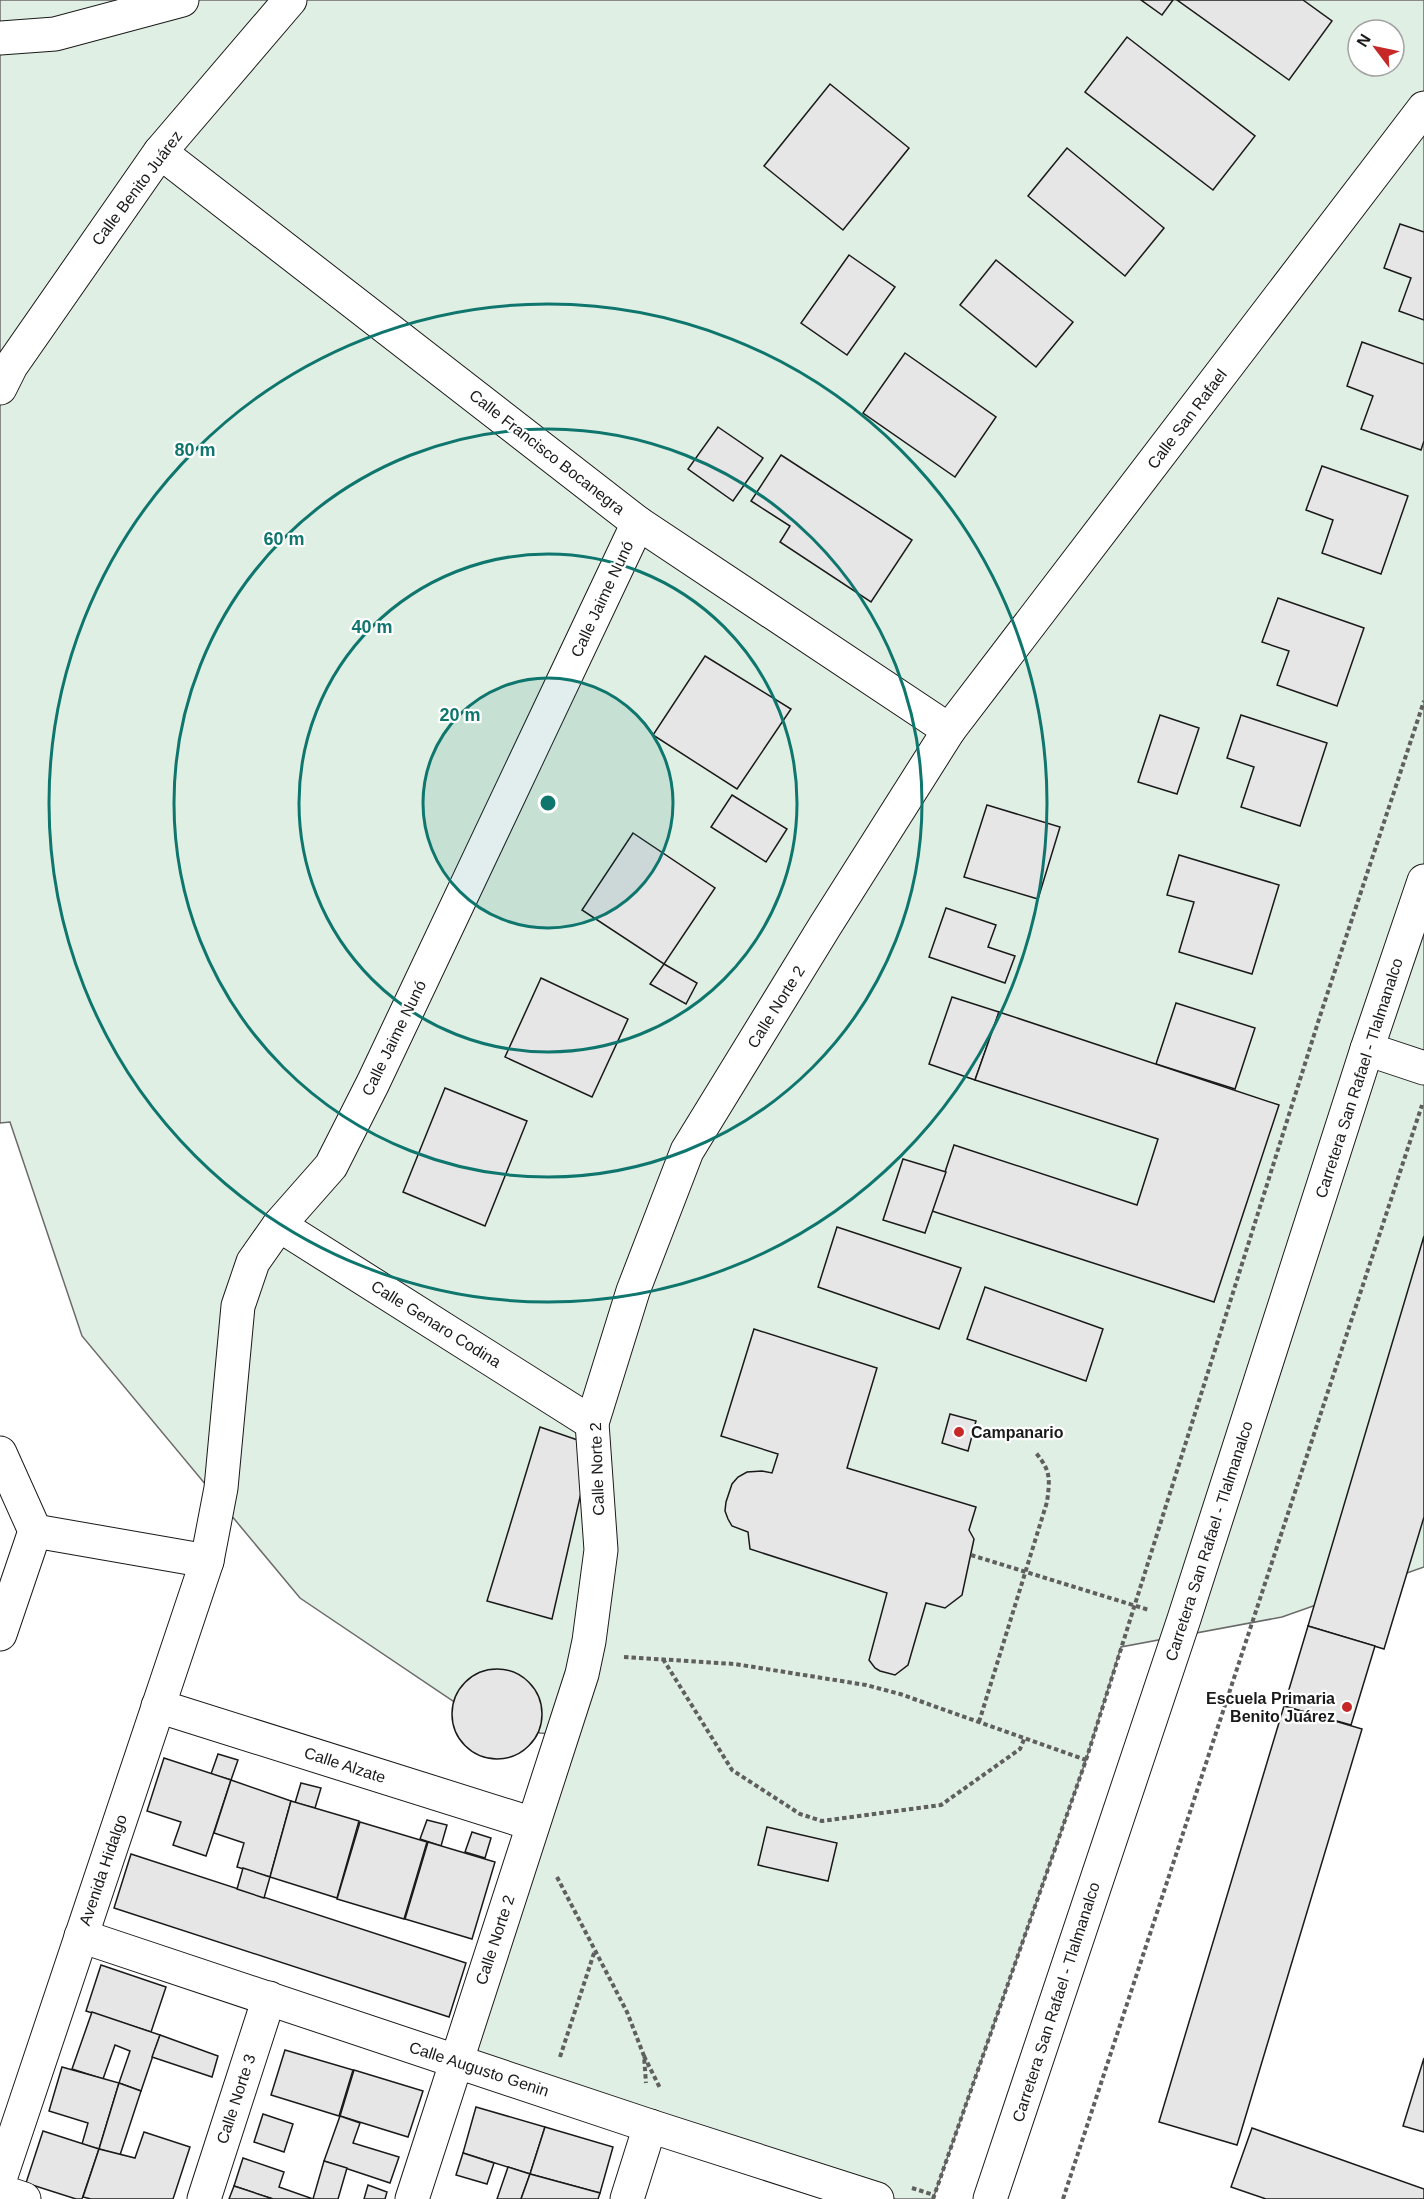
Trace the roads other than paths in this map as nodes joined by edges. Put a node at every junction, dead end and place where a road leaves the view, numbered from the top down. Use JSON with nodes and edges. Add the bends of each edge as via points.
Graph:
{"nodes":[{"id":1,"x":182,"y":0,"type":"edge"},
{"id":2,"x":290,"y":0,"type":"edge"},
{"id":3,"x":0,"y":38,"type":"edge"},
{"id":4,"x":1424,"y":108,"type":"edge"},
{"id":5,"x":160,"y":152,"type":"junction"},
{"id":6,"x":0,"y":388,"type":"edge"},
{"id":7,"x":638,"y":523,"type":"junction"},
{"id":8,"x":949,"y":730,"type":"junction"},
{"id":9,"x":1424,"y":881,"type":"edge"},
{"id":10,"x":1367,"y":1049,"type":"junction"},
{"id":11,"x":1424,"y":1068,"type":"edge"},
{"id":12,"x":279,"y":1225,"type":"junction"},
{"id":13,"x":592,"y":1423,"type":"junction"},
{"id":14,"x":0,"y":1453,"type":"edge"},
{"id":15,"x":35,"y":1532,"type":"junction"},
{"id":16,"x":207,"y":1561,"type":"junction"},
{"id":17,"x":0,"y":1634,"type":"edge"},
{"id":18,"x":158,"y":1706,"type":"junction"},
{"id":19,"x":532,"y":1824,"type":"junction"},
{"id":20,"x":81,"y":1936,"type":"junction"},
{"id":21,"x":268,"y":1998,"type":"junction"},
{"id":22,"x":456,"y":2061,"type":"junction"},
{"id":23,"x":650,"y":2126,"type":"junction"},
{"id":24,"x":0,"y":2179,"type":"edge"},
{"id":25,"x":0,"y":2191,"type":"edge"},
{"id":26,"x":24,"y":2199,"type":"edge"},
{"id":27,"x":204,"y":2199,"type":"edge"},
{"id":28,"x":412,"y":2199,"type":"edge"},
{"id":29,"x":627,"y":2199,"type":"edge"},
{"id":30,"x":877,"y":2199,"type":"edge"},
{"id":31,"x":990,"y":2199,"type":"edge"}],
"edges":[{"from":1,"to":3,"type":"street","via":[[55,34]]},
{"from":2,"to":5,"type":"street","name":"Calle Benito Juárez"},
{"from":4,"to":8,"type":"street","name":"Calle San Rafael"},
{"from":5,"to":6,"type":"street","name":"Calle Benito Juárez","via":[[11,366]]},
{"from":5,"to":7,"type":"street","name":"Calle Francisco Bocanegra"},
{"from":7,"to":8,"type":"street","name":"Calle Francisco Bocanegra"},
{"from":7,"to":12,"type":"street","name":"Calle Jaime Nunó","via":[[331,1166]]},
{"from":8,"to":13,"type":"street","name":"Calle Norte 2","via":[[687,1151],[633,1290]]},
{"from":9,"to":10,"type":"street","name":"Carretera San Rafael - Tlalmanalco"},
{"from":10,"to":11,"type":"street"},
{"from":10,"to":31,"type":"street","name":"Carretera San Rafael - Tlalmanalco","via":[[1184,1619]]},
{"from":12,"to":13,"type":"street","name":"Calle Genaro Codina"},
{"from":12,"to":16,"type":"street","name":"Calle Jaime Nunó","via":[[253,1262],[238,1306],[221,1488]]},
{"from":13,"to":19,"type":"street","name":"Calle Norte 2","via":[[601,1550],[586,1655]]},
{"from":14,"to":15,"type":"street"},
{"from":15,"to":16,"type":"street"},
{"from":15,"to":17,"type":"street"},
{"from":16,"to":18,"type":"street","name":"Avenida Hidalgo"},
{"from":18,"to":19,"type":"street","name":"Calle Alzate"},
{"from":18,"to":20,"type":"street","name":"Avenida Hidalgo"},
{"from":19,"to":22,"type":"street","name":"Calle Norte 2"},
{"from":20,"to":21,"type":"street","name":"Calle Augusto Genin"},
{"from":20,"to":24,"type":"street","name":"Avenida Hidalgo"},
{"from":21,"to":22,"type":"street","name":"Calle Augusto Genin"},
{"from":21,"to":27,"type":"street","name":"Calle Norte 3"},
{"from":22,"to":23,"type":"street","name":"Calle Augusto Genin"},
{"from":22,"to":28,"type":"street","name":"Calle Norte 2"},
{"from":23,"to":29,"type":"street"},
{"from":23,"to":30,"type":"street","name":"Calle Augusto Genin"},
{"from":25,"to":26,"type":"street"}]}
